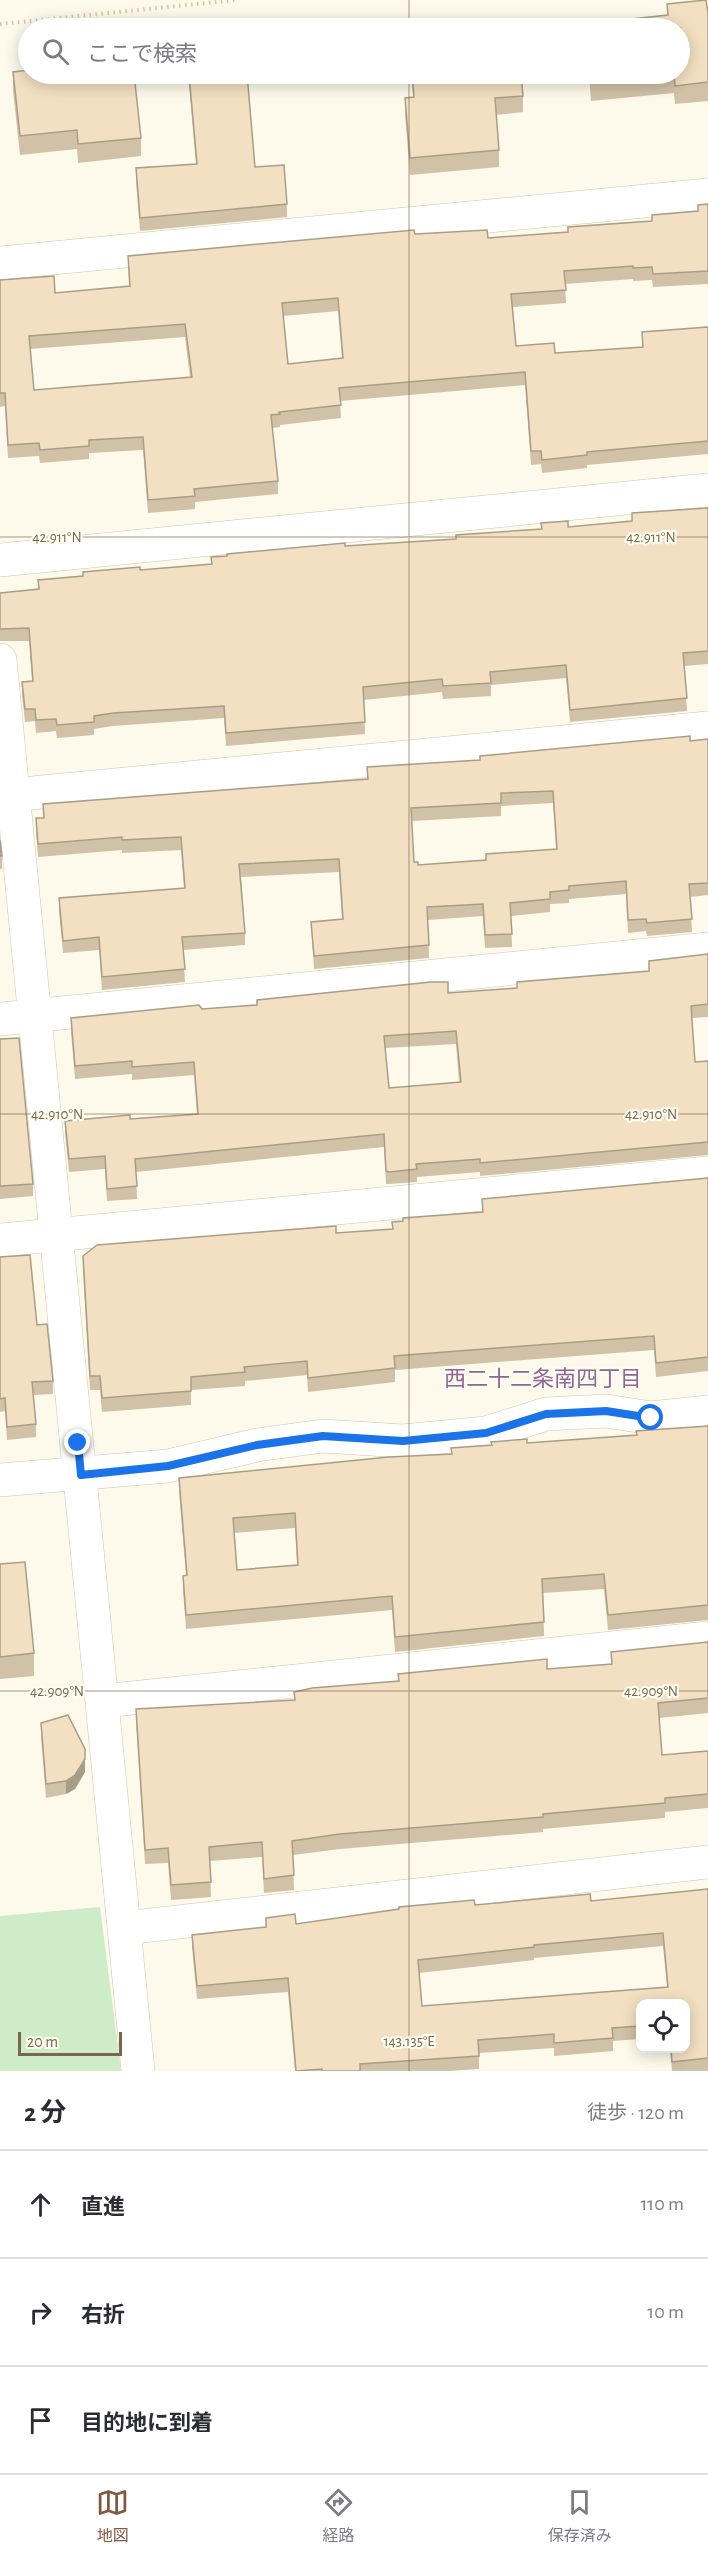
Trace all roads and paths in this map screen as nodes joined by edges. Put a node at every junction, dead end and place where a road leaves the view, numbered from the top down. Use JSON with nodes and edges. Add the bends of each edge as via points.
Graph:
{"nodes":[{"id":1,"x":236,"y":0,"type":"edge"},
{"id":2,"x":59,"y":18,"type":"edge"},
{"id":3,"x":18,"y":22,"type":"edge"},
{"id":4,"x":0,"y":24,"type":"edge"},
{"id":5,"x":708,"y":195,"type":"edge"},
{"id":6,"x":0,"y":263,"type":"edge"},
{"id":7,"x":708,"y":490,"type":"edge"},
{"id":8,"x":0,"y":560,"type":"edge"},
{"id":9,"x":0,"y":660,"type":"edge"},
{"id":10,"x":708,"y":728,"type":"edge"},
{"id":11,"x":7,"y":795,"type":"edge"},
{"id":12,"x":708,"y":949,"type":"edge"},
{"id":13,"x":36,"y":1015,"type":"junction"},
{"id":14,"x":0,"y":1019,"type":"edge"},
{"id":15,"x":708,"y":1173,"type":"edge"},
{"id":16,"x":56,"y":1234,"type":"junction"},
{"id":17,"x":0,"y":1240,"type":"edge"},
{"id":18,"x":708,"y":1412,"type":"edge"},
{"id":19,"x":81,"y":1475,"type":"junction"},
{"id":20,"x":0,"y":1480,"type":"edge"},
{"id":21,"x":708,"y":1638,"type":"edge"},
{"id":22,"x":103,"y":1701,"type":"junction"},
{"id":23,"x":708,"y":1862,"type":"edge"},
{"id":24,"x":124,"y":1928,"type":"junction"},
{"id":25,"x":138,"y":2071,"type":"edge"}],
"edges":[{"from":1,"to":2,"type":"path"},
{"from":3,"to":4,"type":"path"},
{"from":5,"to":6,"type":"street"},
{"from":7,"to":8,"type":"street"},
{"from":9,"to":11,"type":"street"},
{"from":10,"to":11,"type":"street"},
{"from":11,"to":13,"type":"street"},
{"from":12,"to":13,"type":"street"},
{"from":13,"to":14,"type":"street"},
{"from":13,"to":16,"type":"street"},
{"from":15,"to":16,"type":"street"},
{"from":16,"to":17,"type":"street"},
{"from":16,"to":19,"type":"street"},
{"from":18,"to":19,"type":"street","via":[[651,1418],[606,1411],[546,1414],[486,1433],[403,1441],[323,1436],[257,1445],[168,1466]]},
{"from":19,"to":20,"type":"street"},
{"from":19,"to":22,"type":"street"},
{"from":21,"to":22,"type":"street"},
{"from":22,"to":24,"type":"street"},
{"from":23,"to":24,"type":"street"},
{"from":24,"to":25,"type":"street"}]}
